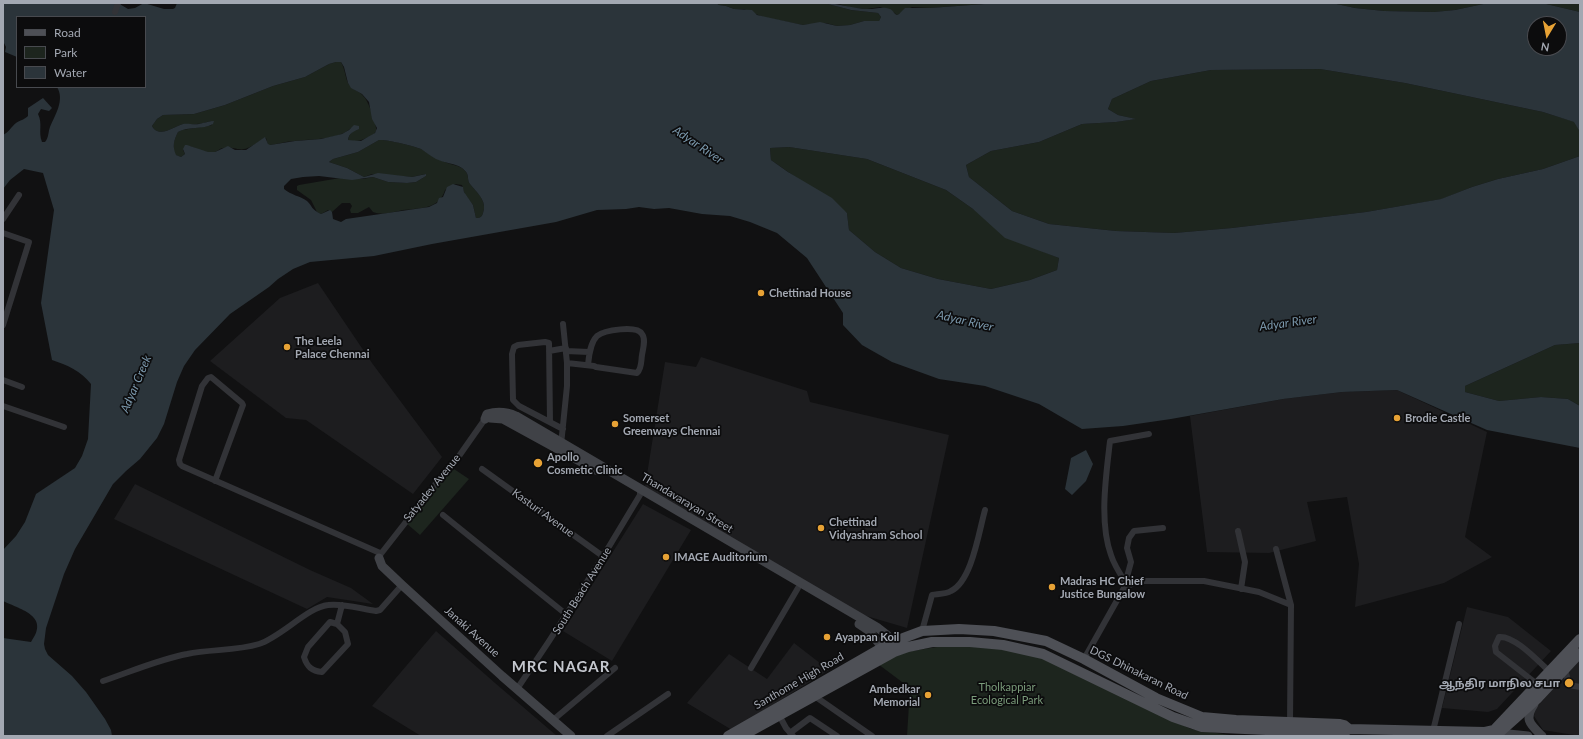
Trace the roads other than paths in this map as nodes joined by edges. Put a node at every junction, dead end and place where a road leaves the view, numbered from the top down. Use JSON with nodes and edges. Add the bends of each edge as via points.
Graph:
{"nodes":[{"id":1,"x":118,"y":3,"type":"edge"},
{"id":2,"x":115,"y":12,"type":"dead end"},
{"id":3,"x":19,"y":195,"type":"dead end"},
{"id":4,"x":3,"y":219,"type":"edge"},
{"id":5,"x":3,"y":233,"type":"edge"},
{"id":6,"x":563,"y":324,"type":"dead end"},
{"id":7,"x":3,"y":325,"type":"edge"},
{"id":8,"x":566,"y":350,"type":"junction"},
{"id":9,"x":549,"y":351,"type":"junction"},
{"id":10,"x":589,"y":352,"type":"junction"},
{"id":11,"x":567,"y":364,"type":"junction"},
{"id":12,"x":588,"y":365,"type":"junction"},
{"id":13,"x":3,"y":380,"type":"edge"},
{"id":14,"x":22,"y":387,"type":"dead end"},
{"id":15,"x":513,"y":400,"type":"junction"},
{"id":16,"x":3,"y":406,"type":"edge"},
{"id":17,"x":508,"y":413,"type":"junction"},
{"id":18,"x":485,"y":419,"type":"junction"},
{"id":19,"x":550,"y":422,"type":"junction"},
{"id":20,"x":64,"y":427,"type":"dead end"},
{"id":21,"x":564,"y":429,"type":"junction"},
{"id":22,"x":1149,"y":434,"type":"dead end"},
{"id":23,"x":561,"y":446,"type":"junction"},
{"id":24,"x":482,"y":469,"type":"dead end"},
{"id":25,"x":215,"y":481,"type":"junction"},
{"id":26,"x":640,"y":492,"type":"junction"},
{"id":27,"x":985,"y":510,"type":"dead end"},
{"id":28,"x":443,"y":515,"type":"dead end"},
{"id":29,"x":1163,"y":528,"type":"dead end"},
{"id":30,"x":1238,"y":531,"type":"dead end"},
{"id":31,"x":736,"y":549,"type":"junction"},
{"id":32,"x":1276,"y":549,"type":"dead end"},
{"id":33,"x":380,"y":555,"type":"junction"},
{"id":34,"x":604,"y":557,"type":"junction"},
{"id":35,"x":402,"y":585,"type":"junction"},
{"id":36,"x":1125,"y":585,"type":"junction"},
{"id":37,"x":798,"y":588,"type":"junction"},
{"id":38,"x":1241,"y":589,"type":"junction"},
{"id":39,"x":342,"y":605,"type":"junction"},
{"id":40,"x":1291,"y":605,"type":"junction"},
{"id":41,"x":567,"y":615,"type":"junction"},
{"id":42,"x":337,"y":624,"type":"junction"},
{"id":43,"x":1459,"y":624,"type":"dead end"},
{"id":44,"x":922,"y":631,"type":"junction"},
{"id":45,"x":1580,"y":639,"type":"edge"},
{"id":46,"x":888,"y":649,"type":"junction"},
{"id":47,"x":1580,"y":653,"type":"edge"},
{"id":48,"x":1084,"y":659,"type":"junction"},
{"id":49,"x":615,"y":668,"type":"dead end"},
{"id":50,"x":752,"y":668,"type":"dead end"},
{"id":51,"x":1565,"y":669,"type":"junction"},
{"id":52,"x":1549,"y":671,"type":"junction"},
{"id":53,"x":103,"y":681,"type":"dead end"},
{"id":54,"x":1537,"y":684,"type":"junction"},
{"id":55,"x":1580,"y":687,"type":"edge"},
{"id":56,"x":517,"y":689,"type":"junction"},
{"id":57,"x":668,"y":694,"type":"dead end"},
{"id":58,"x":813,"y":695,"type":"junction"},
{"id":59,"x":1537,"y":699,"type":"junction"},
{"id":60,"x":779,"y":715,"type":"junction"},
{"id":61,"x":553,"y":720,"type":"junction"},
{"id":62,"x":1290,"y":723,"type":"junction"},
{"id":63,"x":1333,"y":731,"type":"edge"},
{"id":64,"x":1433,"y":731,"type":"junction"},
{"id":65,"x":791,"y":734,"type":"edge"},
{"id":66,"x":1459,"y":734,"type":"edge"},
{"id":67,"x":1497,"y":735,"type":"edge"},
{"id":68,"x":571,"y":736,"type":"edge"},
{"id":69,"x":607,"y":736,"type":"edge"},
{"id":70,"x":728,"y":736,"type":"edge"},
{"id":71,"x":742,"y":736,"type":"edge"},
{"id":72,"x":837,"y":736,"type":"edge"},
{"id":73,"x":872,"y":736,"type":"edge"},
{"id":74,"x":1524,"y":736,"type":"edge"},
{"id":75,"x":1528,"y":736,"type":"edge"},
{"id":76,"x":1542,"y":736,"type":"edge"}],
"edges":[{"from":1,"to":2,"type":"street"},
{"from":3,"to":4,"type":"street"},
{"from":5,"to":7,"type":"street","via":[[29,242]]},
{"from":6,"to":8,"type":"street"},
{"from":8,"to":9,"type":"street"},
{"from":8,"to":10,"type":"street"},
{"from":8,"to":11,"type":"street"},
{"from":9,"to":15,"type":"street","via":[[547,342],[514,347]]},
{"from":9,"to":19,"type":"street"},
{"from":10,"to":12,"type":"street"},
{"from":10,"to":12,"type":"street","via":[[597,336],[605,332],[637,329],[642,334],[644,344],[637,373]]},
{"from":11,"to":12,"type":"street"},
{"from":11,"to":21,"type":"street"},
{"from":13,"to":14,"type":"street"},
{"from":15,"to":17,"type":"street"},
{"from":15,"to":19,"type":"street","via":[[519,406]]},
{"from":16,"to":20,"type":"street"},
{"from":17,"to":18,"type":"street","via":[[494,412],[487,414]]},
{"from":17,"to":23,"type":"street","name":"Thandavarayan Street"},
{"from":18,"to":23,"type":"street","name":"Thandavarayan Street","via":[[503,419]]},
{"from":18,"to":33,"type":"street","name":"Satyadev Avenue","via":[[452,466]]},
{"from":19,"to":21,"type":"street"},
{"from":21,"to":23,"type":"street"},
{"from":22,"to":36,"type":"street","via":[[1110,441],[1105,483],[1105,522],[1111,555]]},
{"from":23,"to":26,"type":"street","name":"Thandavarayan Street"},
{"from":24,"to":34,"type":"street","name":"Kasturi Avenue"},
{"from":25,"to":25,"type":"street","via":[[243,404],[211,377],[202,386],[179,462],[182,466]]},
{"from":25,"to":33,"type":"street"},
{"from":26,"to":31,"type":"street","name":"Thandavarayan Street"},
{"from":26,"to":34,"type":"street","name":"South Beach Avenue"},
{"from":27,"to":44,"type":"street","via":[[970,569],[951,591],[932,595]]},
{"from":28,"to":41,"type":"street"},
{"from":29,"to":36,"type":"street","via":[[1134,532],[1129,538],[1127,548],[1131,562]]},
{"from":30,"to":38,"type":"street","via":[[1246,562]]},
{"from":31,"to":37,"type":"street","name":"Thandavarayan Street"},
{"from":31,"to":46,"type":"street","name":"Thandavarayan Street","via":[[878,628],[886,636]]},
{"from":32,"to":40,"type":"street"},
{"from":33,"to":35,"type":"street","name":"Janaki Avenue","via":[[382,566]]},
{"from":34,"to":41,"type":"street","name":"South Beach Avenue"},
{"from":35,"to":39,"type":"street","via":[[380,610]]},
{"from":35,"to":56,"type":"street","name":"Janaki Avenue"},
{"from":36,"to":38,"type":"street","via":[[1138,581],[1204,581]]},
{"from":36,"to":48,"type":"street"},
{"from":37,"to":46,"type":"street","name":"Thandavarayan Street","via":[[868,630]]},
{"from":37,"to":50,"type":"street"},
{"from":38,"to":40,"type":"street","via":[[1259,592]]},
{"from":39,"to":42,"type":"street"},
{"from":39,"to":53,"type":"street","via":[[321,607],[270,640],[261,643],[244,648],[176,656]]},
{"from":40,"to":62,"type":"street"},
{"from":41,"to":56,"type":"street","name":"South Beach Avenue"},
{"from":42,"to":42,"type":"street","via":[[345,632],[348,644],[322,672],[315,671],[306,664],[304,657],[308,647],[330,622]]},
{"from":43,"to":64,"type":"street"},
{"from":44,"to":46,"type":"main road","name":"DGS Dhinakaran Road"},
{"from":44,"to":48,"type":"main road","name":"DGS Dhinakaran Road","via":[[959,629],[1015,634],[1046,641]]},
{"from":45,"to":52,"type":"main road"},
{"from":46,"to":58,"type":"main road","name":"Santhome High Road"},
{"from":46,"to":63,"type":"main road","via":[[932,642],[1002,645],[1043,654],[1173,717],[1202,727]]},
{"from":46,"to":70,"type":"main road","name":"Santhome High Road"},
{"from":47,"to":51,"type":"main road"},
{"from":48,"to":62,"type":"main road","name":"DGS Dhinakaran Road","via":[[1156,698],[1202,717]]},
{"from":49,"to":61,"type":"street"},
{"from":51,"to":55,"type":"street","via":[[1569,685]]},
{"from":51,"to":59,"type":"main road"},
{"from":52,"to":54,"type":"main road"},
{"from":52,"to":54,"type":"street","via":[[1514,641],[1504,636],[1499,637],[1495,646],[1496,652]]},
{"from":54,"to":66,"type":"main road","via":[[1494,730]]},
{"from":56,"to":61,"type":"street","name":"Janaki Avenue"},
{"from":57,"to":69,"type":"street"},
{"from":58,"to":60,"type":"main road","name":"Santhome High Road"},
{"from":58,"to":73,"type":"street"},
{"from":59,"to":67,"type":"main road"},
{"from":59,"to":76,"type":"street","via":[[1529,712],[1530,724]]},
{"from":60,"to":65,"type":"street"},
{"from":60,"to":71,"type":"main road","name":"Santhome High Road"},
{"from":61,"to":68,"type":"street","name":"Janaki Avenue"},
{"from":62,"to":63,"type":"main road","name":"DGS Dhinakaran Road"},
{"from":63,"to":64,"type":"main road"},
{"from":64,"to":66,"type":"main road"},
{"from":65,"to":72,"type":"street","via":[[810,718]]},
{"from":67,"to":74,"type":"street"},
{"from":74,"to":75,"type":"street"}]}
